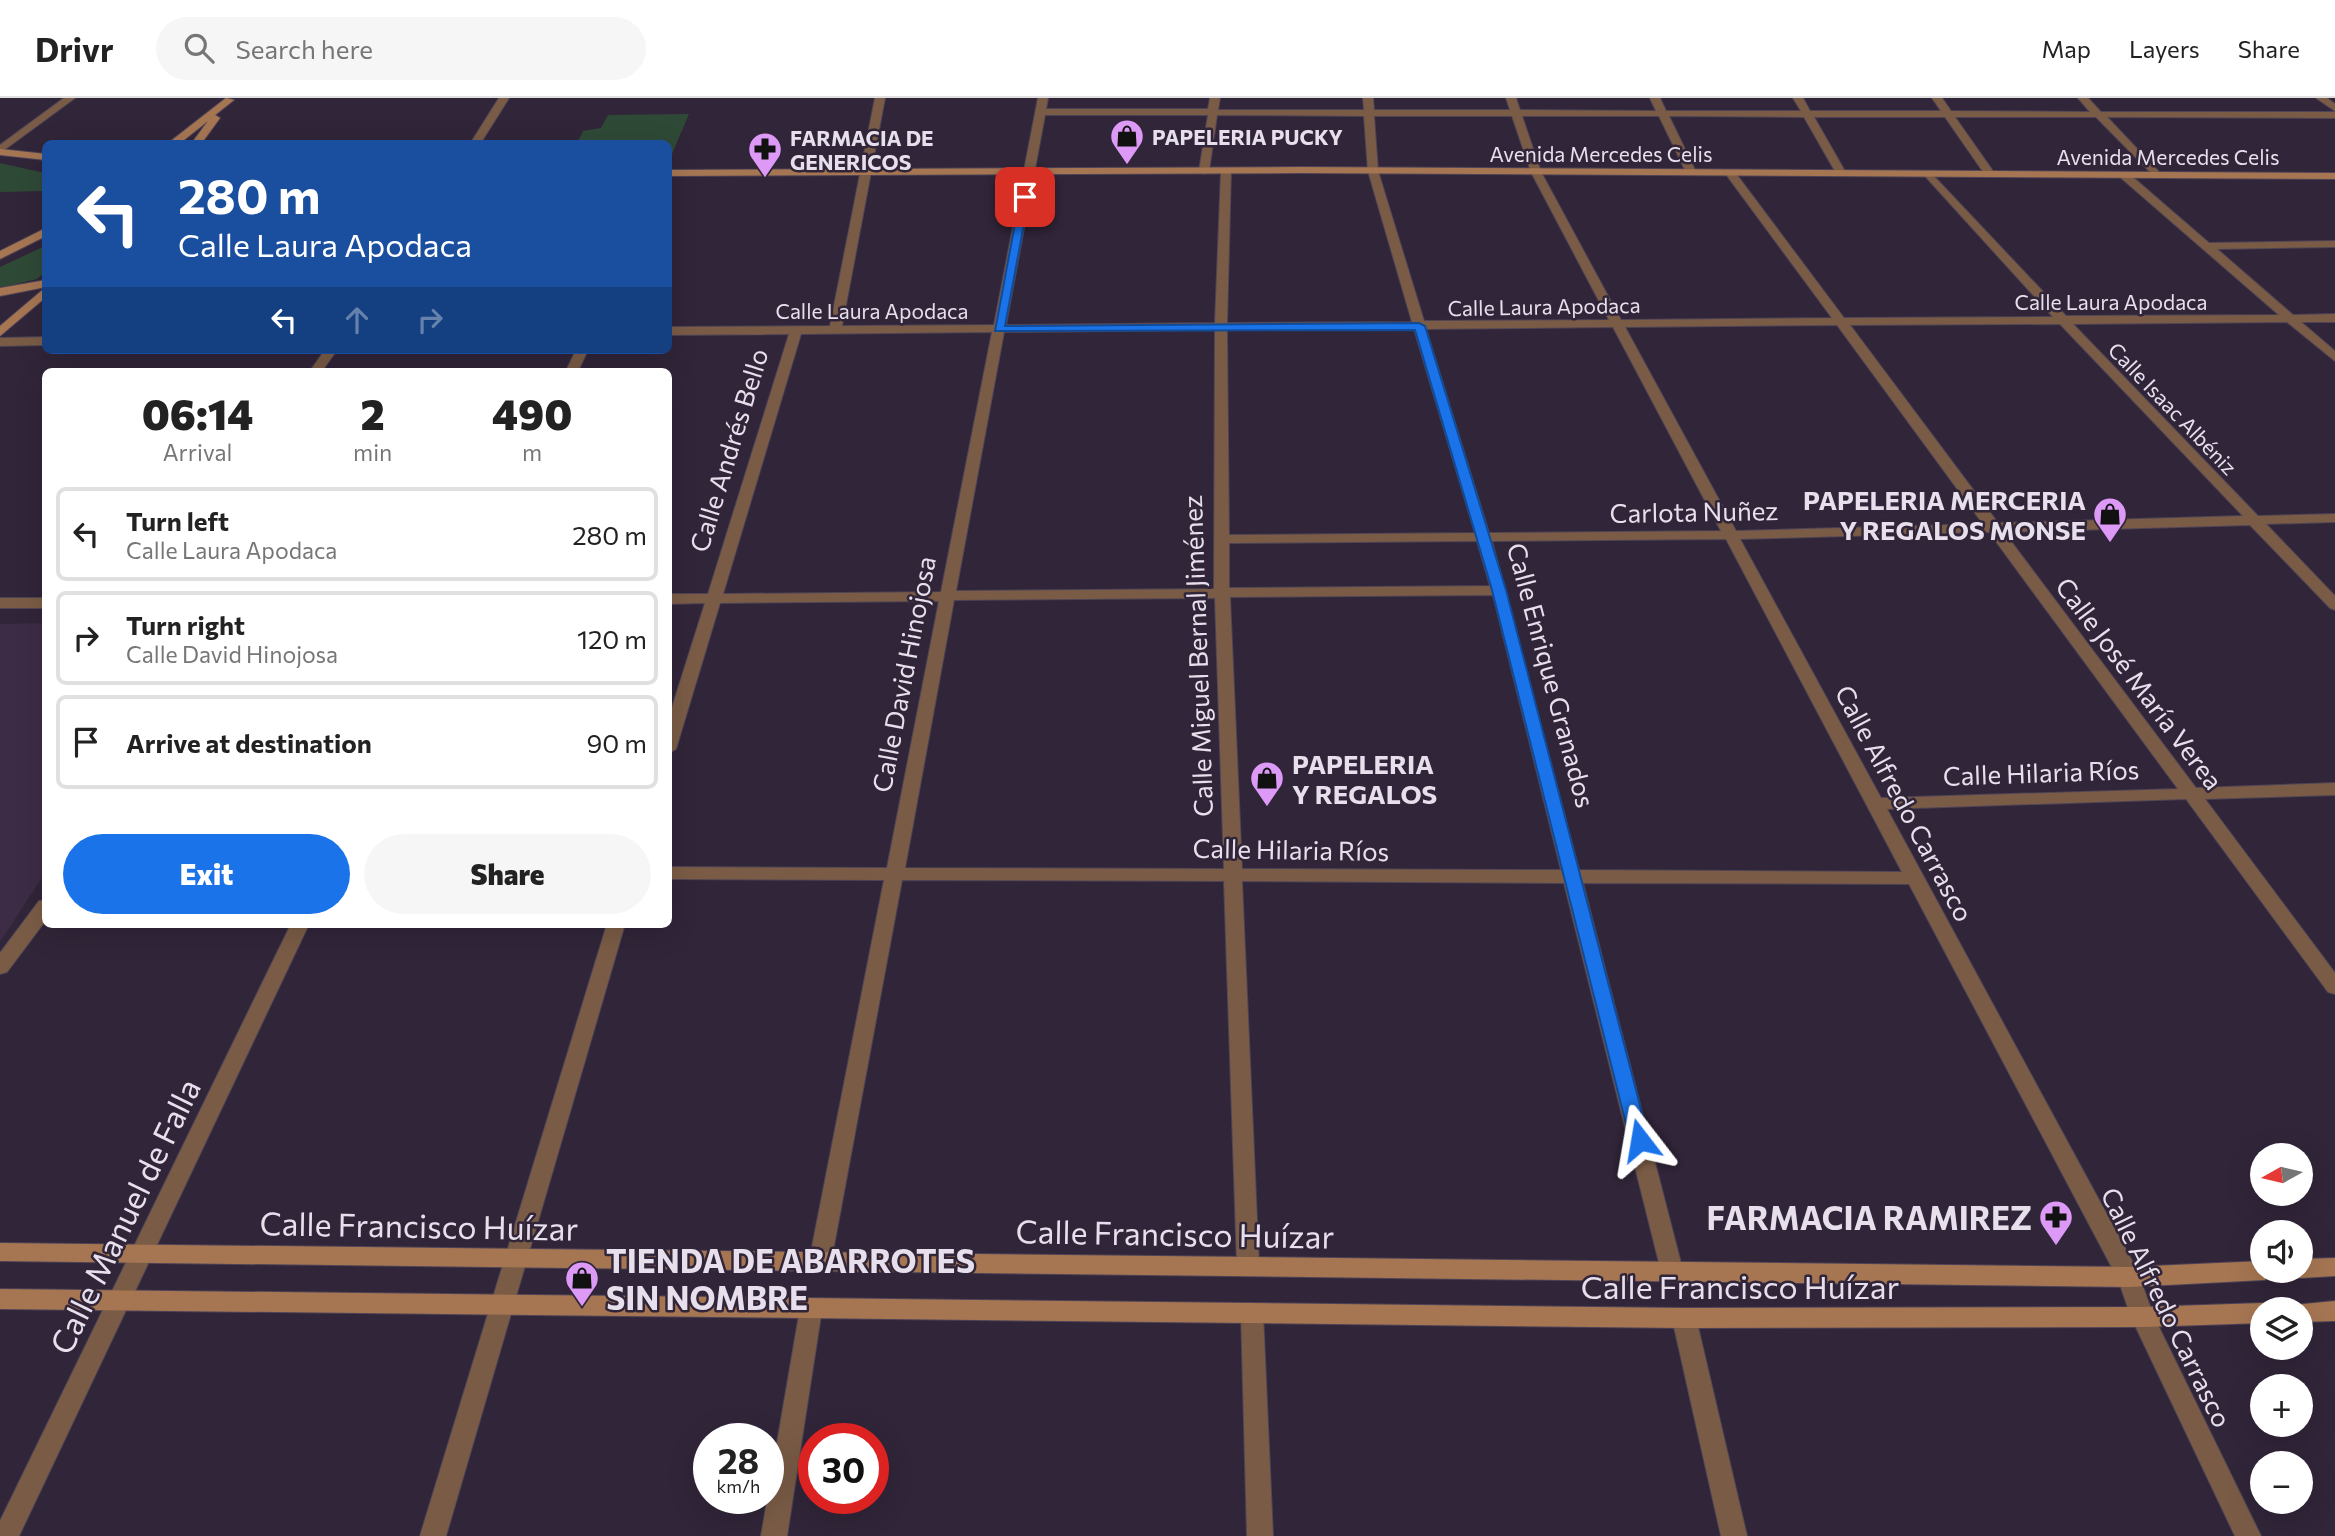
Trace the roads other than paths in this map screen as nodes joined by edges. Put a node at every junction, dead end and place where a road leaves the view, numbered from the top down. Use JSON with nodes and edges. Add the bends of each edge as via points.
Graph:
{"nodes":[{"id":1,"x":70,"y":98,"type":"edge"},
{"id":2,"x":504,"y":98,"type":"edge"},
{"id":3,"x":880,"y":98,"type":"edge"},
{"id":4,"x":1215,"y":98,"type":"edge"},
{"id":5,"x":1511,"y":98,"type":"edge"},
{"id":6,"x":1655,"y":98,"type":"edge"},
{"id":7,"x":1798,"y":98,"type":"edge"},
{"id":8,"x":1937,"y":98,"type":"edge"},
{"id":9,"x":2083,"y":98,"type":"edge"},
{"id":10,"x":2321,"y":98,"type":"edge"},
{"id":11,"x":230,"y":99,"type":"edge"},
{"id":12,"x":1368,"y":104,"type":"edge"},
{"id":13,"x":1042,"y":105,"type":"edge"},
{"id":14,"x":2335,"y":108,"type":"edge"},
{"id":15,"x":1213,"y":111,"type":"junction"},
{"id":16,"x":1514,"y":112,"type":"junction"},
{"id":17,"x":1663,"y":113,"type":"junction"},
{"id":18,"x":1807,"y":114,"type":"junction"},
{"id":19,"x":1948,"y":114,"type":"junction"},
{"id":20,"x":2099,"y":115,"type":"junction"},
{"id":21,"x":2335,"y":115,"type":"edge"},
{"id":22,"x":177,"y":140,"type":"edge"},
{"id":23,"x":199,"y":140,"type":"edge"},
{"id":24,"x":478,"y":140,"type":"edge"},
{"id":25,"x":0,"y":151,"type":"edge"},
{"id":26,"x":42,"y":156,"type":"edge"},
{"id":27,"x":1226,"y":170,"type":"junction"},
{"id":28,"x":867,"y":171,"type":"junction"},
{"id":29,"x":1030,"y":171,"type":"junction"},
{"id":30,"x":1204,"y":171,"type":"junction"},
{"id":31,"x":1373,"y":171,"type":"junction"},
{"id":32,"x":1536,"y":172,"type":"junction"},
{"id":33,"x":1691,"y":172,"type":"junction"},
{"id":34,"x":672,"y":173,"type":"edge"},
{"id":35,"x":1730,"y":173,"type":"junction"},
{"id":36,"x":1841,"y":173,"type":"junction"},
{"id":37,"x":1929,"y":174,"type":"junction"},
{"id":38,"x":1990,"y":174,"type":"junction"},
{"id":39,"x":2124,"y":175,"type":"junction"},
{"id":40,"x":2157,"y":175,"type":"junction"},
{"id":41,"x":2335,"y":176,"type":"edge"},
{"id":42,"x":42,"y":233,"type":"edge"},
{"id":43,"x":2335,"y":244,"type":"edge"},
{"id":44,"x":2206,"y":246,"type":"junction"},
{"id":45,"x":0,"y":256,"type":"edge"},
{"id":46,"x":42,"y":284,"type":"edge"},
{"id":47,"x":0,"y":292,"type":"edge"},
{"id":48,"x":42,"y":293,"type":"edge"},
{"id":49,"x":2335,"y":318,"type":"edge"},
{"id":50,"x":2291,"y":319,"type":"junction"},
{"id":51,"x":2063,"y":320,"type":"junction"},
{"id":52,"x":1838,"y":321,"type":"junction"},
{"id":53,"x":1618,"y":325,"type":"junction"},
{"id":54,"x":2,"y":326,"type":"edge"},
{"id":55,"x":1419,"y":326,"type":"junction"},
{"id":56,"x":999,"y":329,"type":"junction"},
{"id":57,"x":1221,"y":329,"type":"junction"},
{"id":58,"x":796,"y":330,"type":"junction"},
{"id":59,"x":835,"y":330,"type":"junction"},
{"id":60,"x":672,"y":331,"type":"edge"},
{"id":61,"x":42,"y":341,"type":"edge"},
{"id":62,"x":0,"y":342,"type":"edge"},
{"id":63,"x":2335,"y":357,"type":"edge"},
{"id":64,"x":2335,"y":518,"type":"edge"},
{"id":65,"x":2253,"y":520,"type":"junction"},
{"id":66,"x":1992,"y":528,"type":"junction"},
{"id":67,"x":1733,"y":535,"type":"junction"},
{"id":68,"x":1485,"y":538,"type":"junction"},
{"id":69,"x":1221,"y":539,"type":"junction"},
{"id":70,"x":1499,"y":590,"type":"junction"},
{"id":71,"x":1222,"y":595,"type":"junction"},
{"id":72,"x":948,"y":597,"type":"junction"},
{"id":73,"x":672,"y":599,"type":"edge"},
{"id":74,"x":714,"y":599,"type":"junction"},
{"id":75,"x":0,"y":603,"type":"edge"},
{"id":76,"x":42,"y":603,"type":"edge"},
{"id":77,"x":2335,"y":605,"type":"edge"},
{"id":78,"x":672,"y":736,"type":"edge"},
{"id":79,"x":2335,"y":789,"type":"edge"},
{"id":80,"x":2192,"y":794,"type":"junction"},
{"id":81,"x":1875,"y":804,"type":"junction"},
{"id":82,"x":672,"y":873,"type":"edge"},
{"id":83,"x":895,"y":874,"type":"junction"},
{"id":84,"x":1235,"y":875,"type":"junction"},
{"id":85,"x":1575,"y":878,"type":"junction"},
{"id":86,"x":1914,"y":878,"type":"junction"},
{"id":87,"x":42,"y":911,"type":"edge"},
{"id":88,"x":298,"y":928,"type":"edge"},
{"id":89,"x":614,"y":928,"type":"edge"},
{"id":90,"x":0,"y":967,"type":"edge"},
{"id":91,"x":2335,"y":987,"type":"edge"},
{"id":92,"x":0,"y":1252,"type":"edge"},
{"id":93,"x":141,"y":1254,"type":"junction"},
{"id":94,"x":514,"y":1258,"type":"junction"},
{"id":95,"x":820,"y":1262,"type":"junction"},
{"id":96,"x":1248,"y":1265,"type":"junction"},
{"id":97,"x":2335,"y":1267,"type":"edge"},
{"id":98,"x":2313,"y":1268,"type":"edge"},
{"id":99,"x":1672,"y":1271,"type":"junction"},
{"id":100,"x":2250,"y":1271,"type":"edge"},
{"id":101,"x":2129,"y":1277,"type":"junction"},
{"id":102,"x":0,"y":1299,"type":"edge"},
{"id":103,"x":118,"y":1301,"type":"junction"},
{"id":104,"x":500,"y":1305,"type":"junction"},
{"id":105,"x":811,"y":1309,"type":"junction"},
{"id":106,"x":2335,"y":1311,"type":"edge"},
{"id":107,"x":2313,"y":1312,"type":"edge"},
{"id":108,"x":1252,"y":1313,"type":"junction"},
{"id":109,"x":2250,"y":1313,"type":"edge"},
{"id":110,"x":2143,"y":1317,"type":"junction"},
{"id":111,"x":1684,"y":1318,"type":"junction"},
{"id":112,"x":6,"y":1536,"type":"edge"},
{"id":113,"x":433,"y":1536,"type":"edge"},
{"id":114,"x":774,"y":1536,"type":"edge"},
{"id":115,"x":1260,"y":1536,"type":"edge"},
{"id":116,"x":1734,"y":1536,"type":"edge"},
{"id":117,"x":2248,"y":1536,"type":"edge"}],
"edges":[{"from":1,"to":25,"type":"street"},
{"from":2,"to":24,"type":"street"},
{"from":3,"to":28,"type":"street"},
{"from":4,"to":15,"type":"street"},
{"from":5,"to":16,"type":"street","name":"Calle Alfredo Carrasco"},
{"from":6,"to":17,"type":"street"},
{"from":7,"to":18,"type":"street"},
{"from":8,"to":19,"type":"street"},
{"from":9,"to":20,"type":"street"},
{"from":10,"to":14,"type":"street"},
{"from":11,"to":22,"type":"street"},
{"from":11,"to":23,"type":"street"},
{"from":12,"to":15,"type":"street"},
{"from":12,"to":16,"type":"street"},
{"from":12,"to":31,"type":"street","name":"Calle Enrique Granados"},
{"from":13,"to":15,"type":"street"},
{"from":13,"to":29,"type":"street","name":"Calle David Hinojosa"},
{"from":15,"to":30,"type":"street"},
{"from":16,"to":17,"type":"street"},
{"from":16,"to":32,"type":"street","name":"Calle Alfredo Carrasco"},
{"from":17,"to":18,"type":"street"},
{"from":17,"to":33,"type":"street"},
{"from":18,"to":19,"type":"street"},
{"from":18,"to":36,"type":"street"},
{"from":19,"to":20,"type":"street"},
{"from":19,"to":38,"type":"street"},
{"from":20,"to":21,"type":"street"},
{"from":20,"to":40,"type":"street"},
{"from":25,"to":26,"type":"street"},
{"from":27,"to":30,"type":"street","name":"Avenida Mercedes Celis"},
{"from":27,"to":31,"type":"street","name":"Avenida Mercedes Celis"},
{"from":27,"to":57,"type":"street","name":"Calle Miguel Bernal Jiménez"},
{"from":28,"to":29,"type":"street","name":"Avenida Mercedes Celis"},
{"from":28,"to":34,"type":"street","name":"Avenida Mercedes Celis"},
{"from":28,"to":59,"type":"street"},
{"from":29,"to":30,"type":"street","name":"Avenida Mercedes Celis"},
{"from":29,"to":56,"type":"street","name":"Calle David Hinojosa"},
{"from":31,"to":32,"type":"street","name":"Avenida Mercedes Celis"},
{"from":31,"to":55,"type":"street","name":"Calle Enrique Granados"},
{"from":32,"to":33,"type":"street","name":"Avenida Mercedes Celis"},
{"from":32,"to":53,"type":"street","name":"Calle Alfredo Carrasco"},
{"from":33,"to":35,"type":"street","name":"Avenida Mercedes Celis"},
{"from":35,"to":36,"type":"street","name":"Avenida Mercedes Celis"},
{"from":35,"to":52,"type":"street","name":"Calle José María Verea"},
{"from":36,"to":37,"type":"street","name":"Avenida Mercedes Celis"},
{"from":37,"to":38,"type":"street","name":"Avenida Mercedes Celis"},
{"from":37,"to":51,"type":"street","name":"Calle Isaac Albéniz"},
{"from":38,"to":39,"type":"street","name":"Avenida Mercedes Celis"},
{"from":39,"to":40,"type":"street","name":"Avenida Mercedes Celis"},
{"from":39,"to":44,"type":"street"},
{"from":40,"to":41,"type":"street","name":"Avenida Mercedes Celis"},
{"from":42,"to":45,"type":"street"},
{"from":43,"to":44,"type":"street"},
{"from":44,"to":50,"type":"street"},
{"from":46,"to":47,"type":"street"},
{"from":48,"to":54,"type":"street"},
{"from":49,"to":50,"type":"street","name":"Calle Laura Apodaca"},
{"from":50,"to":51,"type":"street","name":"Calle Laura Apodaca"},
{"from":50,"to":63,"type":"street"},
{"from":51,"to":52,"type":"street","name":"Calle Laura Apodaca"},
{"from":51,"to":65,"type":"street","name":"Calle Isaac Albéniz"},
{"from":52,"to":53,"type":"street","name":"Calle Laura Apodaca"},
{"from":52,"to":66,"type":"street","name":"Calle José María Verea"},
{"from":53,"to":55,"type":"street","name":"Calle Laura Apodaca"},
{"from":53,"to":67,"type":"street","name":"Calle Alfredo Carrasco"},
{"from":55,"to":57,"type":"street","name":"Calle Laura Apodaca"},
{"from":55,"to":68,"type":"street","name":"Calle Enrique Granados"},
{"from":56,"to":57,"type":"street","name":"Calle Laura Apodaca"},
{"from":56,"to":59,"type":"street","name":"Calle Laura Apodaca"},
{"from":56,"to":72,"type":"street","name":"Calle David Hinojosa"},
{"from":57,"to":69,"type":"street","name":"Calle Miguel Bernal Jiménez"},
{"from":58,"to":59,"type":"street","name":"Calle Laura Apodaca"},
{"from":58,"to":60,"type":"street","name":"Calle Laura Apodaca"},
{"from":58,"to":74,"type":"street","name":"Calle Andrés Bello"},
{"from":61,"to":62,"type":"street"},
{"from":64,"to":65,"type":"street","name":"Carlota Nuñez"},
{"from":65,"to":66,"type":"street","name":"Carlota Nuñez"},
{"from":65,"to":77,"type":"street","name":"Calle Isaac Albéniz"},
{"from":66,"to":67,"type":"street","name":"Carlota Nuñez"},
{"from":66,"to":80,"type":"street","name":"Calle José María Verea"},
{"from":67,"to":68,"type":"street","name":"Carlota Nuñez"},
{"from":67,"to":81,"type":"street","name":"Calle Alfredo Carrasco"},
{"from":68,"to":69,"type":"street","name":"Carlota Nuñez"},
{"from":68,"to":70,"type":"street","name":"Calle Enrique Granados"},
{"from":69,"to":71,"type":"street","name":"Calle Miguel Bernal Jiménez"},
{"from":70,"to":71,"type":"street"},
{"from":70,"to":85,"type":"street","name":"Calle Enrique Granados"},
{"from":71,"to":72,"type":"street"},
{"from":71,"to":84,"type":"street","name":"Calle Miguel Bernal Jiménez"},
{"from":72,"to":74,"type":"street"},
{"from":72,"to":83,"type":"street","name":"Calle David Hinojosa"},
{"from":73,"to":74,"type":"street"},
{"from":74,"to":78,"type":"street","name":"Calle Andrés Bello"},
{"from":75,"to":76,"type":"street"},
{"from":79,"to":80,"type":"street","name":"Calle Hilaria Ríos"},
{"from":80,"to":81,"type":"street","name":"Calle Hilaria Ríos"},
{"from":80,"to":91,"type":"street","name":"Calle José María Verea"},
{"from":81,"to":86,"type":"street","name":"Calle Alfredo Carrasco"},
{"from":82,"to":83,"type":"street","name":"Calle Hilaria Ríos"},
{"from":83,"to":84,"type":"street","name":"Calle Hilaria Ríos"},
{"from":83,"to":95,"type":"street","name":"Calle David Hinojosa"},
{"from":84,"to":85,"type":"street","name":"Calle Hilaria Ríos"},
{"from":84,"to":96,"type":"street","name":"Calle Miguel Bernal Jiménez"},
{"from":85,"to":86,"type":"street","name":"Calle Hilaria Ríos"},
{"from":85,"to":99,"type":"street","name":"Calle Enrique Granados"},
{"from":86,"to":101,"type":"street","name":"Calle Alfredo Carrasco"},
{"from":87,"to":90,"type":"street"},
{"from":88,"to":93,"type":"street","name":"Calle Manuel de Falla"},
{"from":89,"to":94,"type":"street"},
{"from":92,"to":93,"type":"street","name":"Calle Francisco Huízar"},
{"from":93,"to":94,"type":"street","name":"Calle Francisco Huízar"},
{"from":93,"to":103,"type":"street","name":"Calle Manuel de Falla"},
{"from":94,"to":95,"type":"street","name":"Calle Francisco Huízar"},
{"from":94,"to":104,"type":"street"},
{"from":95,"to":96,"type":"street","name":"Calle Francisco Huízar"},
{"from":96,"to":99,"type":"street","name":"Calle Francisco Huízar"},
{"from":97,"to":98,"type":"street"},
{"from":99,"to":101,"type":"street","name":"Calle Francisco Huízar"},
{"from":100,"to":101,"type":"street","name":"Calle Francisco Huízar"},
{"from":101,"to":110,"type":"street","name":"Calle Alfredo Carrasco"},
{"from":102,"to":103,"type":"street","name":"Calle Francisco Huízar"},
{"from":103,"to":104,"type":"street","name":"Calle Francisco Huízar"},
{"from":103,"to":112,"type":"street","name":"Calle Manuel de Falla"},
{"from":104,"to":105,"type":"street","name":"Calle Francisco Huízar"},
{"from":104,"to":113,"type":"street"},
{"from":105,"to":108,"type":"street","name":"Calle Francisco Huízar"},
{"from":105,"to":114,"type":"street"},
{"from":106,"to":107,"type":"street"},
{"from":108,"to":111,"type":"street","name":"Calle Francisco Huízar"},
{"from":108,"to":115,"type":"street"},
{"from":109,"to":110,"type":"street","name":"Calle Francisco Huízar"},
{"from":110,"to":111,"type":"street","name":"Calle Francisco Huízar"},
{"from":110,"to":117,"type":"street","name":"Calle Alfredo Carrasco"},
{"from":111,"to":116,"type":"street"}]}
